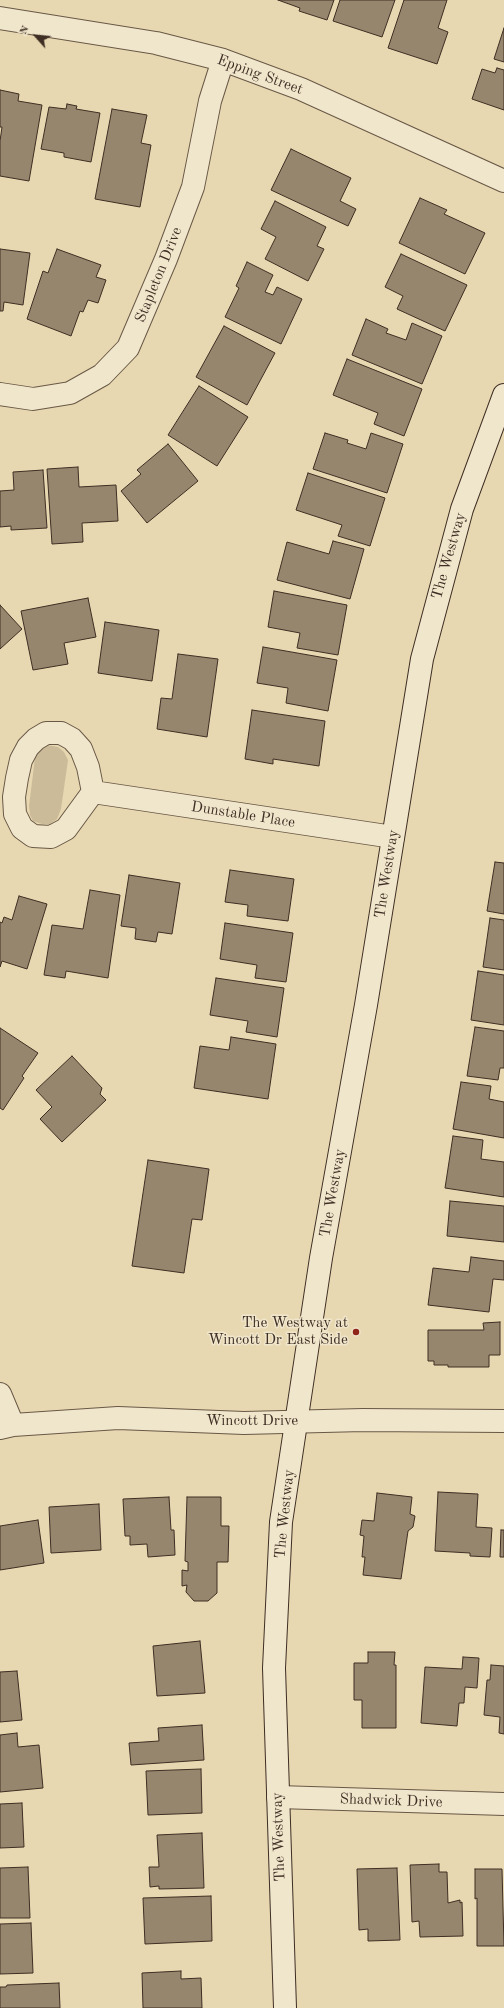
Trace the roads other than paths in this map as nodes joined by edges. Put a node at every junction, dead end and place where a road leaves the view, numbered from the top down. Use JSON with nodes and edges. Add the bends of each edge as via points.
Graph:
{"nodes":[{"id":1,"x":0,"y":18,"type":"edge"},
{"id":2,"x":223,"y":60,"type":"junction"},
{"id":3,"x":504,"y":181,"type":"edge"},
{"id":4,"x":0,"y":394,"type":"edge"},
{"id":5,"x":504,"y":395,"type":"edge"},
{"id":6,"x":93,"y":792,"type":"junction"},
{"id":7,"x":393,"y":837,"type":"junction"},
{"id":8,"x":0,"y":1394,"type":"edge"},
{"id":9,"x":504,"y":1421,"type":"edge"},
{"id":10,"x":296,"y":1422,"type":"junction"},
{"id":11,"x":6,"y":1426,"type":"edge"},
{"id":12,"x":278,"y":1797,"type":"junction"},
{"id":13,"x":504,"y":1804,"type":"edge"},
{"id":14,"x":285,"y":2008,"type":"edge"}],
"edges":[{"from":1,"to":2,"type":"street","name":"Epping Street","via":[[156,43]]},
{"from":2,"to":3,"type":"street","name":"Epping Street","via":[[301,89]]},
{"from":2,"to":4,"type":"street","name":"Stapleton Drive","via":[[210,101],[193,187],[128,348],[102,375],[70,393],[33,399]]},
{"from":5,"to":7,"type":"street","name":"The Westway","via":[[462,510],[430,623],[415,695]]},
{"from":6,"to":6,"type":"street","via":[[81,749],[72,739],[61,733],[46,733],[28,747],[21,760],[14,797],[15,814],[22,828],[33,836],[51,837],[66,829]]},
{"from":6,"to":7,"type":"street","name":"Dunstable Place"},
{"from":7,"to":10,"type":"street","name":"The Westway","via":[[321,1258]]},
{"from":8,"to":11,"type":"street"},
{"from":9,"to":10,"type":"street","name":"Wincott Drive"},
{"from":10,"to":11,"type":"street","name":"Wincott Drive","via":[[244,1423],[118,1418]]},
{"from":10,"to":12,"type":"street","name":"The Westway","via":[[281,1522],[277,1598],[274,1668]]},
{"from":12,"to":13,"type":"street","name":"Shadwick Drive"},
{"from":12,"to":14,"type":"street","name":"The Westway"}]}
